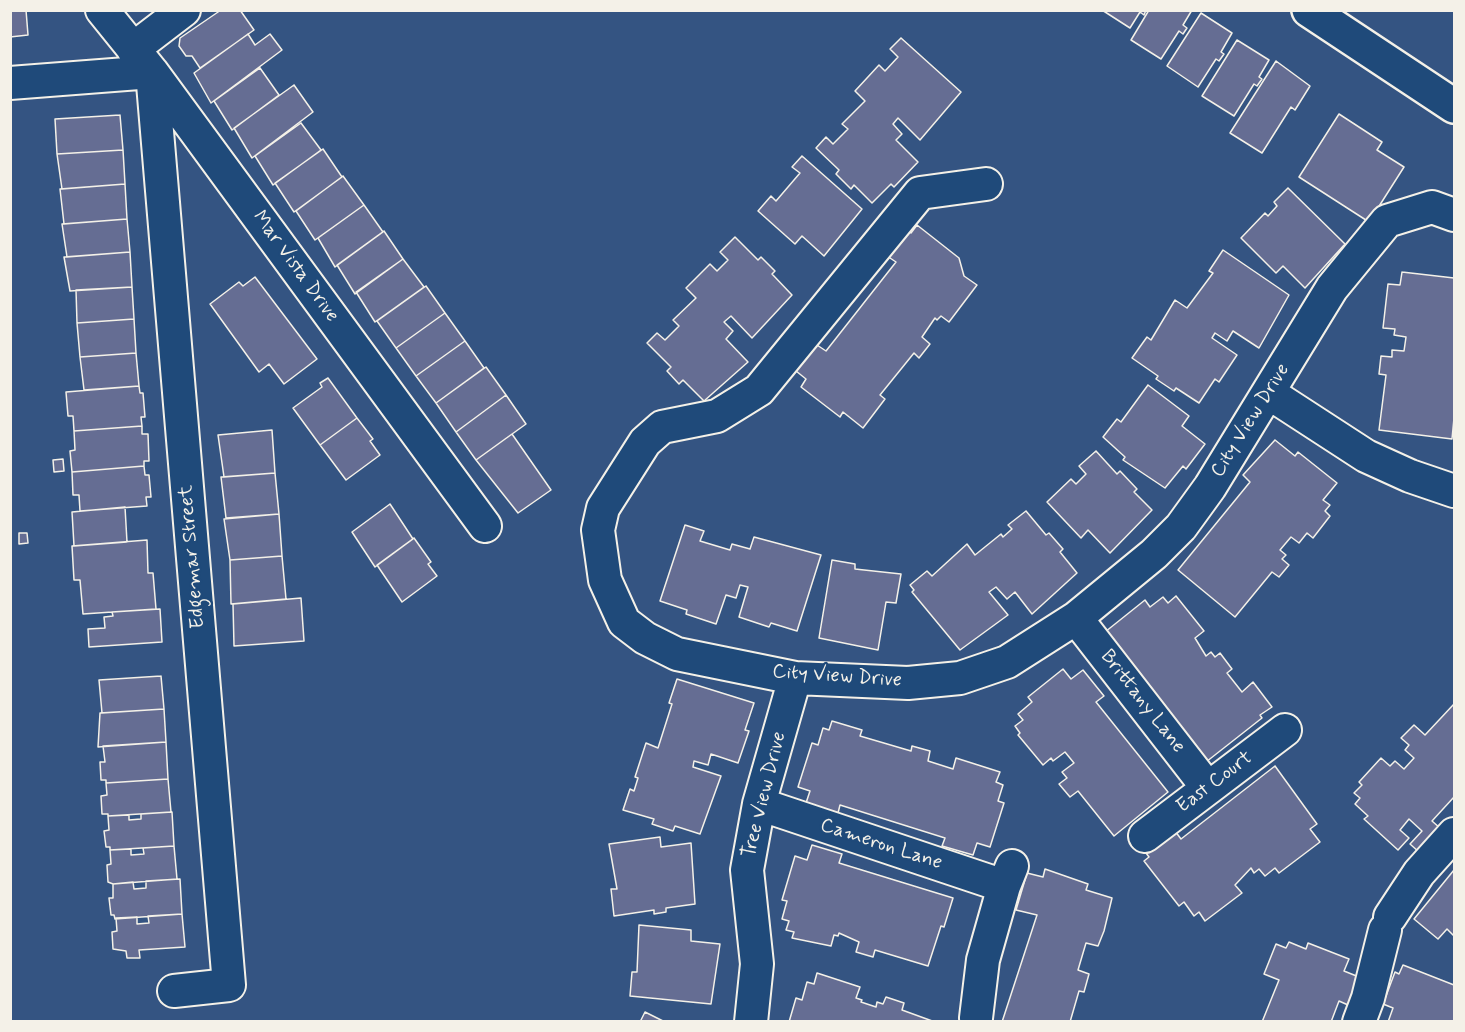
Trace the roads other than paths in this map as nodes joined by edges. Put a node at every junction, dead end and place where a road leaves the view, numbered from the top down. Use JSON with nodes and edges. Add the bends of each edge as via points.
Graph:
{"nodes":[{"id":1,"x":102,"y":10,"type":"edge"},
{"id":2,"x":184,"y":10,"type":"edge"},
{"id":3,"x":1309,"y":10,"type":"edge"},
{"id":4,"x":143,"y":61,"type":"junction"},
{"id":5,"x":10,"y":83,"type":"edge"},
{"id":6,"x":1455,"y":106,"type":"edge"},
{"id":7,"x":986,"y":184,"type":"dead end"},
{"id":8,"x":1455,"y":215,"type":"edge"},
{"id":9,"x":1269,"y":393,"type":"junction"},
{"id":10,"x":1455,"y":491,"type":"edge"},
{"id":11,"x":484,"y":526,"type":"dead end"},
{"id":12,"x":1076,"y":618,"type":"junction"},
{"id":13,"x":795,"y":678,"type":"junction"},
{"id":14,"x":1285,"y":730,"type":"dead end"},
{"id":15,"x":1207,"y":787,"type":"junction"},
{"id":16,"x":759,"y":804,"type":"junction"},
{"id":17,"x":1455,"y":834,"type":"edge"},
{"id":18,"x":1145,"y":836,"type":"dead end"},
{"id":19,"x":174,"y":991,"type":"dead end"},
{"id":20,"x":976,"y":1018,"type":"dead end"},
{"id":21,"x":752,"y":1022,"type":"edge"},
{"id":22,"x":1359,"y":1022,"type":"edge"}],
"edges":[{"from":1,"to":4,"type":"street","name":"Mar Vista Drive"},
{"from":2,"to":4,"type":"street"},
{"from":3,"to":6,"type":"street"},
{"from":4,"to":5,"type":"street"},
{"from":4,"to":11,"type":"street","name":"Mar Vista Drive"},
{"from":4,"to":19,"type":"street","name":"Edgemar Street","via":[[229,986]]},
{"from":7,"to":13,"type":"street","name":"City View Drive","via":[[920,193],[759,390],[717,416],[662,427],[645,442],[603,508],[598,530],[601,558],[613,602],[624,622],[677,654]]},
{"from":8,"to":9,"type":"street","name":"City View Drive","via":[[1432,207],[1387,221],[1332,288]]},
{"from":9,"to":10,"type":"street","via":[[1366,456]]},
{"from":9,"to":12,"type":"street","name":"City View Drive","via":[[1181,527],[1155,554]]},
{"from":12,"to":13,"type":"street","name":"City View Drive","via":[[1007,662],[960,678],[908,683]]},
{"from":12,"to":15,"type":"street","name":"Brittany Lane"},
{"from":13,"to":16,"type":"street","name":"Tree View Drive"},
{"from":14,"to":15,"type":"street","name":"East Court"},
{"from":15,"to":18,"type":"street","name":"East Court"},
{"from":16,"to":20,"type":"street","name":"Cameron Lane","via":[[1008,876],[983,960]]},
{"from":16,"to":21,"type":"street","name":"Tree View Drive","via":[[747,870],[758,964]]},
{"from":17,"to":22,"type":"street","via":[[1419,873],[1388,923]]}]}
